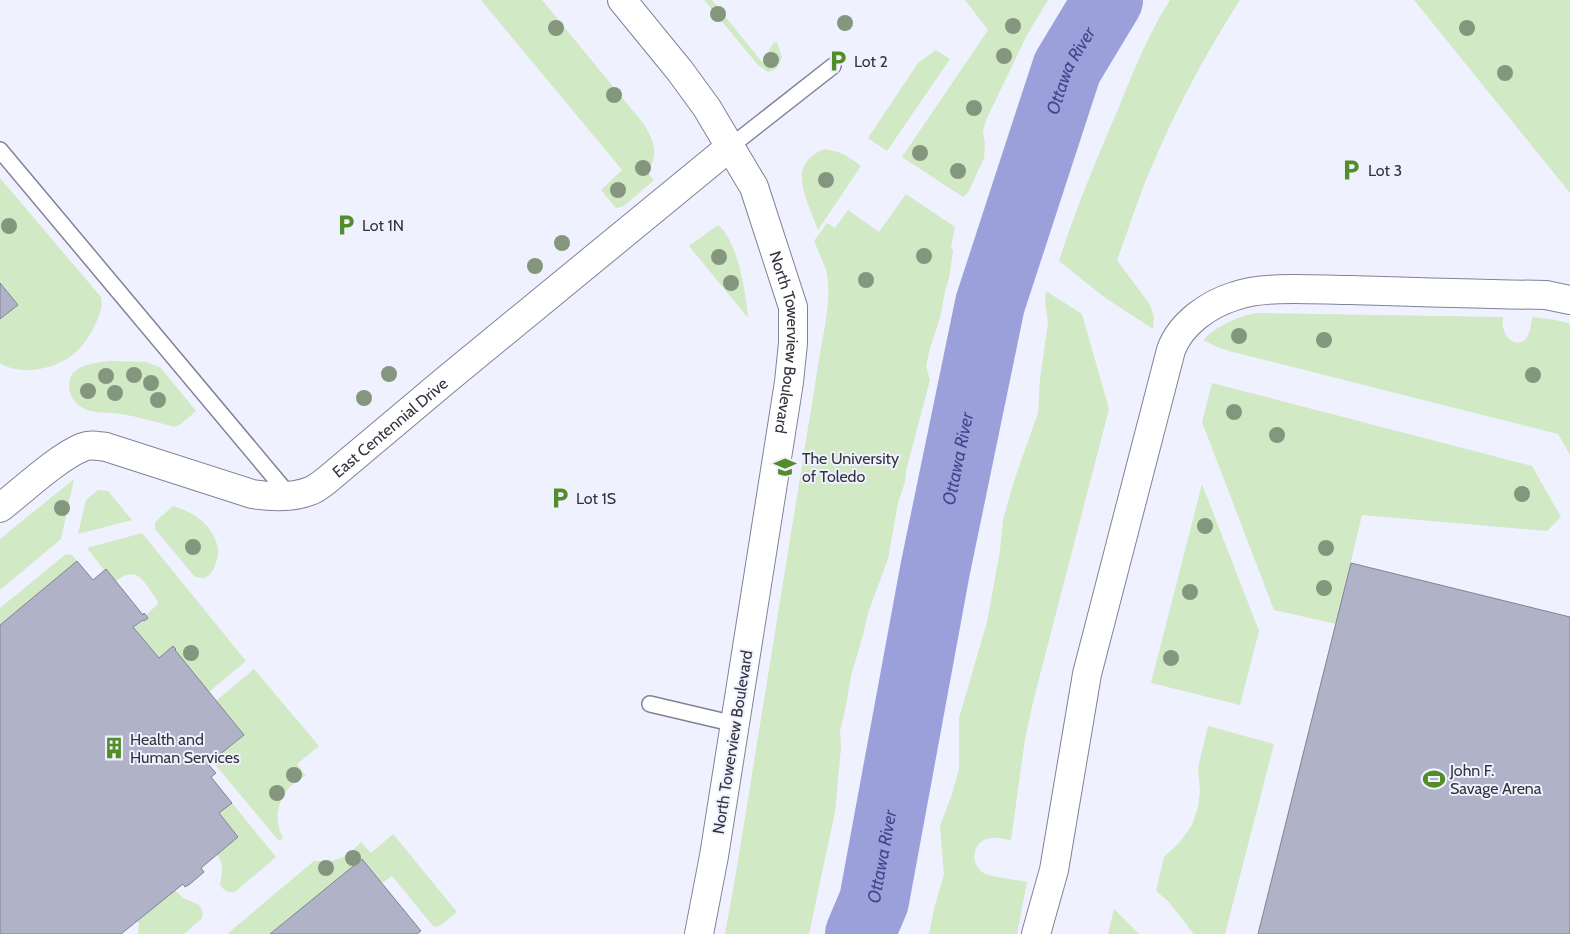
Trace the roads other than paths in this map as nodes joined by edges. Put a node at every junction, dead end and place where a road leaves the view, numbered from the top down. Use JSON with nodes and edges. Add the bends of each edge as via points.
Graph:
{"nodes":[{"id":1,"x":622,"y":0,"type":"edge"},
{"id":2,"x":833,"y":66,"type":"dead end"},
{"id":3,"x":731,"y":146,"type":"junction"},
{"id":4,"x":0,"y":150,"type":"edge"},
{"id":5,"x":1570,"y":300,"type":"edge"},
{"id":6,"x":289,"y":495,"type":"junction"},
{"id":7,"x":0,"y":508,"type":"edge"},
{"id":8,"x":650,"y":704,"type":"dead end"},
{"id":9,"x":735,"y":724,"type":"junction"},
{"id":10,"x":700,"y":934,"type":"edge"},
{"id":11,"x":1036,"y":934,"type":"edge"}],
"edges":[{"from":1,"to":3,"type":"street","name":"North Towerview Boulevard","via":[[680,71]]},
{"from":2,"to":3,"type":"lane"},
{"from":3,"to":6,"type":"street","name":"East Centennial Drive","via":[[327,480],[311,491]]},
{"from":3,"to":9,"type":"street","name":"North Towerview Boulevard","via":[[754,187],[793,307],[788,382]]},
{"from":4,"to":6,"type":"lane"},
{"from":5,"to":11,"type":"street","via":[[1546,295],[1306,289],[1256,291],[1224,300],[1185,326],[1171,350],[1087,674],[1054,870]]},
{"from":6,"to":7,"type":"street","name":"East Centennial Drive","via":[[267,496],[239,491],[96,445],[72,453]]},
{"from":8,"to":9,"type":"lane"},
{"from":9,"to":10,"type":"street","name":"North Towerview Boulevard"}]}
